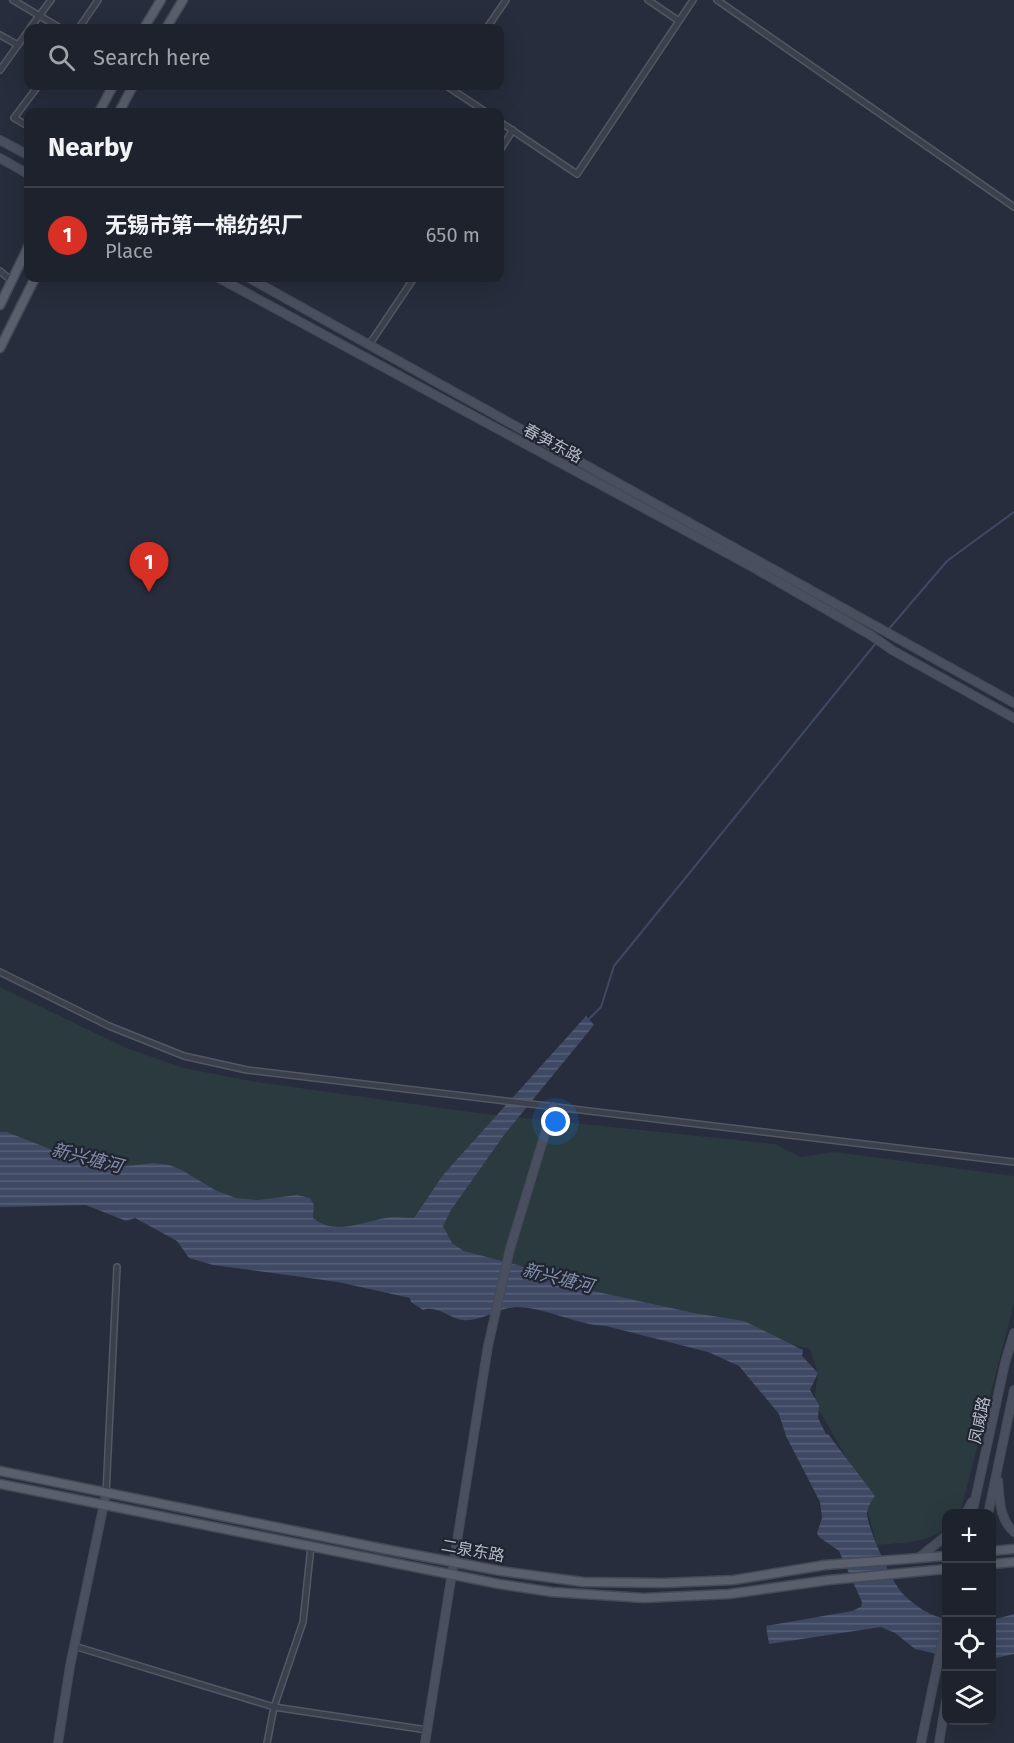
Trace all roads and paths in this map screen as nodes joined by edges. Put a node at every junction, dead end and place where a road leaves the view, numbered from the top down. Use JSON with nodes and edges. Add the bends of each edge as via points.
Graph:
{"nodes":[{"id":1,"x":13,"y":0,"type":"edge"},
{"id":2,"x":51,"y":0,"type":"edge"},
{"id":3,"x":98,"y":0,"type":"edge"},
{"id":4,"x":161,"y":0,"type":"edge"},
{"id":5,"x":183,"y":0,"type":"edge"},
{"id":6,"x":506,"y":0,"type":"edge"},
{"id":7,"x":648,"y":0,"type":"edge"},
{"id":8,"x":693,"y":0,"type":"edge"},
{"id":9,"x":717,"y":0,"type":"edge"},
{"id":10,"x":40,"y":15,"type":"junction"},
{"id":11,"x":679,"y":21,"type":"junction"},
{"id":12,"x":33,"y":24,"type":"edge"},
{"id":13,"x":54,"y":24,"type":"edge"},
{"id":14,"x":82,"y":24,"type":"edge"},
{"id":15,"x":146,"y":24,"type":"edge"},
{"id":16,"x":168,"y":24,"type":"edge"},
{"id":17,"x":490,"y":24,"type":"edge"},
{"id":18,"x":0,"y":35,"type":"edge"},
{"id":19,"x":24,"y":37,"type":"edge"},
{"id":20,"x":18,"y":45,"type":"junction"},
{"id":21,"x":0,"y":70,"type":"edge"},
{"id":22,"x":35,"y":90,"type":"edge"},
{"id":23,"x":111,"y":90,"type":"edge"},
{"id":24,"x":131,"y":90,"type":"edge"},
{"id":25,"x":453,"y":90,"type":"edge"},
{"id":26,"x":101,"y":108,"type":"edge"},
{"id":27,"x":121,"y":108,"type":"edge"},
{"id":28,"x":480,"y":108,"type":"edge"},
{"id":29,"x":24,"y":124,"type":"edge"},
{"id":30,"x":504,"y":124,"type":"edge"},
{"id":31,"x":513,"y":130,"type":"junction"},
{"id":32,"x":0,"y":140,"type":"edge"},
{"id":33,"x":504,"y":144,"type":"edge"},
{"id":34,"x":24,"y":152,"type":"edge"},
{"id":35,"x":0,"y":158,"type":"edge"},
{"id":36,"x":24,"y":172,"type":"edge"},
{"id":37,"x":1014,"y":207,"type":"edge"},
{"id":38,"x":24,"y":256,"type":"edge"},
{"id":39,"x":0,"y":271,"type":"edge"},
{"id":40,"x":12,"y":281,"type":"junction"},
{"id":41,"x":33,"y":282,"type":"edge"},
{"id":42,"x":226,"y":282,"type":"edge"},
{"id":43,"x":256,"y":282,"type":"edge"},
{"id":44,"x":411,"y":282,"type":"edge"},
{"id":45,"x":0,"y":305,"type":"edge"},
{"id":46,"x":369,"y":345,"type":"junction"},
{"id":47,"x":0,"y":348,"type":"edge"},
{"id":48,"x":1014,"y":703,"type":"edge"},
{"id":49,"x":1014,"y":718,"type":"edge"},
{"id":50,"x":0,"y":972,"type":"edge"},
{"id":51,"x":553,"y":1107,"type":"junction"},
{"id":52,"x":1014,"y":1162,"type":"edge"},
{"id":53,"x":117,"y":1267,"type":"dead end"},
{"id":54,"x":1014,"y":1334,"type":"edge"},
{"id":55,"x":1014,"y":1390,"type":"edge"},
{"id":56,"x":0,"y":1471,"type":"edge"},
{"id":57,"x":997,"y":1473,"type":"junction"},
{"id":58,"x":0,"y":1484,"type":"edge"},
{"id":59,"x":106,"y":1494,"type":"junction"},
{"id":60,"x":976,"y":1495,"type":"junction"},
{"id":61,"x":103,"y":1506,"type":"junction"},
{"id":62,"x":968,"y":1509,"type":"edge"},
{"id":63,"x":973,"y":1509,"type":"edge"},
{"id":64,"x":989,"y":1509,"type":"edge"},
{"id":65,"x":1014,"y":1532,"type":"edge"},
{"id":66,"x":942,"y":1539,"type":"edge"},
{"id":67,"x":311,"y":1546,"type":"junction"},
{"id":68,"x":1014,"y":1549,"type":"edge"},
{"id":69,"x":996,"y":1551,"type":"edge"},
{"id":70,"x":942,"y":1556,"type":"edge"},
{"id":71,"x":920,"y":1557,"type":"junction"},
{"id":72,"x":453,"y":1562,"type":"junction"},
{"id":73,"x":1014,"y":1562,"type":"edge"},
{"id":74,"x":996,"y":1564,"type":"edge"},
{"id":75,"x":942,"y":1569,"type":"edge"},
{"id":76,"x":452,"y":1574,"type":"junction"},
{"id":77,"x":942,"y":1641,"type":"edge"},
{"id":78,"x":74,"y":1646,"type":"junction"},
{"id":79,"x":274,"y":1707,"type":"junction"},
{"id":80,"x":942,"y":1725,"type":"edge"},
{"id":81,"x":428,"y":1730,"type":"junction"},
{"id":82,"x":58,"y":1743,"type":"edge"},
{"id":83,"x":267,"y":1743,"type":"edge"},
{"id":84,"x":425,"y":1743,"type":"edge"},
{"id":85,"x":921,"y":1743,"type":"edge"},
{"id":86,"x":939,"y":1743,"type":"edge"}],
"edges":[{"from":1,"to":10,"type":"street"},
{"from":2,"to":10,"type":"street"},
{"from":3,"to":14,"type":"street"},
{"from":4,"to":15,"type":"main road"},
{"from":5,"to":16,"type":"main road"},
{"from":6,"to":17,"type":"street"},
{"from":7,"to":11,"type":"street"},
{"from":8,"to":11,"type":"street"},
{"from":9,"to":37,"type":"street"},
{"from":10,"to":12,"type":"street"},
{"from":10,"to":13,"type":"street"},
{"from":11,"to":31,"type":"street","via":[[577,174]]},
{"from":18,"to":20,"type":"street"},
{"from":19,"to":20,"type":"street"},
{"from":20,"to":21,"type":"street"},
{"from":22,"to":29,"type":"street","via":[[14,118]]},
{"from":23,"to":26,"type":"main road"},
{"from":24,"to":27,"type":"main road"},
{"from":25,"to":28,"type":"street"},
{"from":30,"to":31,"type":"street"},
{"from":31,"to":33,"type":"street"},
{"from":32,"to":34,"type":"main road"},
{"from":35,"to":36,"type":"main road"},
{"from":38,"to":40,"type":"main road"},
{"from":39,"to":40,"type":"street"},
{"from":40,"to":45,"type":"main road"},
{"from":41,"to":47,"type":"main road"},
{"from":42,"to":49,"type":"main road","name":"春笋东路","via":[[749,565]]},
{"from":43,"to":46,"type":"main road","name":"春笋东路"},
{"from":44,"to":46,"type":"street"},
{"from":46,"to":48,"type":"main road","name":"春笋东路"},
{"from":50,"to":51,"type":"street","via":[[109,1026],[184,1056],[247,1070]]},
{"from":51,"to":52,"type":"street"},
{"from":51,"to":72,"type":"main road","via":[[510,1249],[488,1346]]},
{"from":53,"to":59,"type":"street"},
{"from":54,"to":60,"type":"main road","name":"凤威路"},
{"from":55,"to":57,"type":"main road","name":"凤威路"},
{"from":56,"to":59,"type":"main road","name":"二泉东路"},
{"from":57,"to":64,"type":"main road","name":"凤威路"},
{"from":57,"to":65,"type":"main road","via":[[1005,1525]]},
{"from":58,"to":61,"type":"main road","name":"二泉东路"},
{"from":59,"to":61,"type":"main road"},
{"from":59,"to":72,"type":"main road","name":"二泉东路"},
{"from":60,"to":62,"type":"main road"},
{"from":60,"to":63,"type":"main road","name":"凤威路"},
{"from":61,"to":67,"type":"main road","name":"二泉东路"},
{"from":61,"to":78,"type":"main road"},
{"from":66,"to":71,"type":"main road"},
{"from":67,"to":76,"type":"main road","name":"二泉东路"},
{"from":67,"to":79,"type":"street","via":[[303,1622]]},
{"from":68,"to":69,"type":"main road"},
{"from":70,"to":71,"type":"main road","name":"二泉东路"},
{"from":71,"to":72,"type":"main road","name":"二泉东路","via":[[825,1565],[734,1580],[664,1583],[584,1582]]},
{"from":72,"to":76,"type":"main road"},
{"from":73,"to":74,"type":"main road"},
{"from":75,"to":76,"type":"main road","name":"二泉东路","via":[[729,1594],[644,1598],[552,1592]]},
{"from":76,"to":81,"type":"main road"},
{"from":77,"to":85,"type":"main road"},
{"from":78,"to":79,"type":"street"},
{"from":78,"to":82,"type":"main road"},
{"from":79,"to":81,"type":"street"},
{"from":79,"to":83,"type":"street"},
{"from":80,"to":86,"type":"main road"},
{"from":81,"to":84,"type":"main road"}]}
